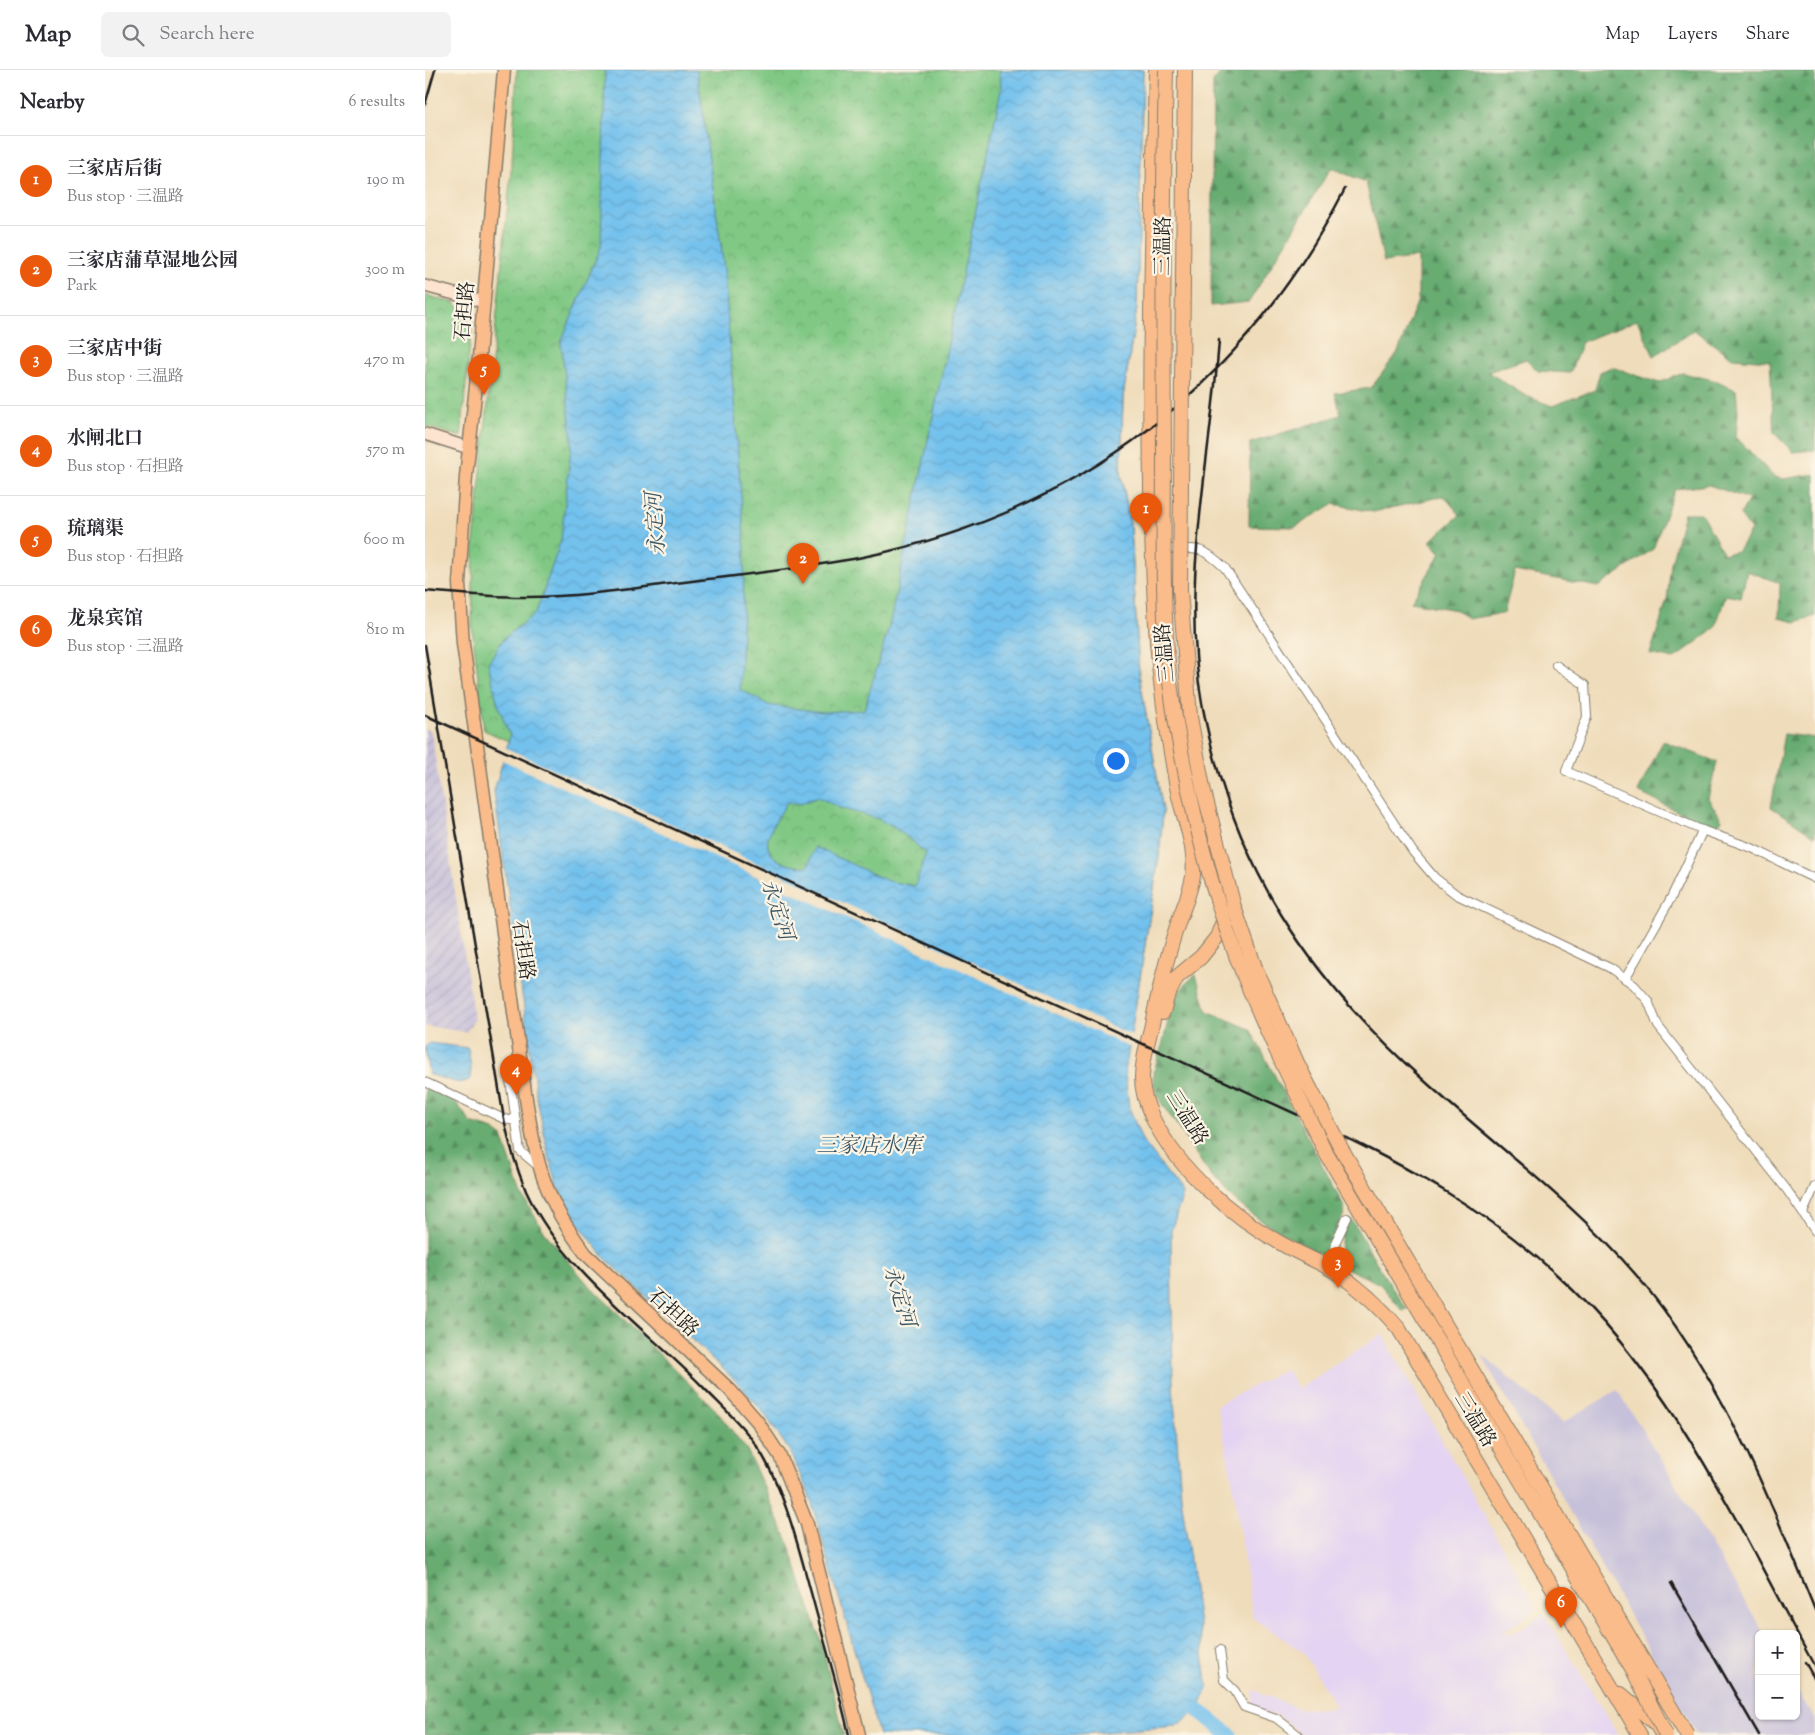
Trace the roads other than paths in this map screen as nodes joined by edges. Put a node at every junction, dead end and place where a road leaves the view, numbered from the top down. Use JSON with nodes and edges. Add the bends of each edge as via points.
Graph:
{"nodes":[{"id":1,"x":504,"y":70,"type":"edge"},
{"id":2,"x":1156,"y":70,"type":"edge"},
{"id":3,"x":1166,"y":70,"type":"edge"},
{"id":4,"x":1185,"y":70,"type":"edge"},
{"id":5,"x":1182,"y":204,"type":"junction"},
{"id":6,"x":425,"y":286,"type":"edge"},
{"id":7,"x":484,"y":302,"type":"junction"},
{"id":8,"x":425,"y":434,"type":"edge"},
{"id":9,"x":469,"y":448,"type":"junction"},
{"id":10,"x":1151,"y":549,"type":"junction"},
{"id":11,"x":1178,"y":549,"type":"junction"},
{"id":12,"x":1184,"y":656,"type":"junction"},
{"id":13,"x":1556,"y":665,"type":"dead end"},
{"id":14,"x":1703,"y":830,"type":"junction"},
{"id":15,"x":1220,"y":859,"type":"junction"},
{"id":16,"x":1815,"y":879,"type":"edge"},
{"id":17,"x":1625,"y":979,"type":"junction"},
{"id":18,"x":522,"y":1069,"type":"junction"},
{"id":19,"x":425,"y":1082,"type":"edge"},
{"id":20,"x":516,"y":1121,"type":"junction"},
{"id":21,"x":538,"y":1166,"type":"junction"},
{"id":22,"x":1815,"y":1186,"type":"edge"},
{"id":23,"x":1208,"y":1188,"type":"junction"},
{"id":24,"x":1803,"y":1213,"type":"junction"},
{"id":25,"x":1347,"y":1218,"type":"dead end"},
{"id":26,"x":1815,"y":1231,"type":"edge"},
{"id":27,"x":1333,"y":1270,"type":"junction"},
{"id":28,"x":1220,"y":1650,"type":"dead end"},
{"id":29,"x":1612,"y":1687,"type":"junction"},
{"id":30,"x":859,"y":1735,"type":"edge"},
{"id":31,"x":1298,"y":1735,"type":"edge"},
{"id":32,"x":1640,"y":1735,"type":"edge"},
{"id":33,"x":1665,"y":1735,"type":"edge"},
{"id":34,"x":1687,"y":1735,"type":"edge"}],
"edges":[{"from":1,"to":7,"type":"main road","name":"石担路"},
{"from":2,"to":10,"type":"highway","name":"三温路","via":[[1149,406]]},
{"from":3,"to":33,"type":"highway","bridge":true,"via":[[1164,589],[1175,719],[1191,802],[1223,917],[1245,979],[1286,1073],[1327,1153],[1632,1668]]},
{"from":4,"to":5,"type":"highway","name":"三温路"},
{"from":5,"to":11,"type":"highway","name":"三温路"},
{"from":5,"to":12,"type":"highway","bridge":true,"via":[[1180,590]]},
{"from":6,"to":7,"type":"street"},
{"from":7,"to":9,"type":"main road","name":"石担路"},
{"from":8,"to":9,"type":"street"},
{"from":9,"to":18,"type":"main road","name":"石担路","via":[[459,583],[463,644]]},
{"from":10,"to":11,"type":"street"},
{"from":10,"to":23,"type":"highway","name":"三温路","via":[[1166,719],[1178,792],[1189,831],[1193,875],[1165,962],[1143,1063],[1142,1082],[1154,1121],[1185,1164]]},
{"from":11,"to":12,"type":"highway","name":"三温路"},
{"from":11,"to":17,"type":"street","via":[[1201,549],[1225,568],[1413,852],[1435,878],[1457,894],[1611,968]]},
{"from":12,"to":15,"type":"highway","name":"三温路","via":[[1190,717]]},
{"from":13,"to":14,"type":"street","via":[[1585,685],[1587,717],[1566,771]]},
{"from":14,"to":16,"type":"street","via":[[1752,848]]},
{"from":14,"to":17,"type":"street","via":[[1671,898]]},
{"from":15,"to":23,"type":"highway","name":"三温路","via":[[1227,911],[1217,937],[1201,957],[1177,977],[1167,997],[1147,1082],[1161,1118]]},
{"from":15,"to":34,"type":"highway","bridge":true,"via":[[1257,973],[1299,1067],[1341,1148]]},
{"from":17,"to":24,"type":"street","via":[[1648,1000],[1658,1026]]},
{"from":18,"to":20,"type":"street","via":[[510,1080]]},
{"from":18,"to":21,"type":"main road","name":"石担路"},
{"from":19,"to":20,"type":"street","via":[[504,1119]]},
{"from":20,"to":21,"type":"street","via":[[520,1152]]},
{"from":21,"to":30,"type":"main road","name":"石担路","via":[[548,1194],[567,1229],[586,1254],[730,1390],[757,1421],[780,1456],[807,1524]]},
{"from":22,"to":24,"type":"street"},
{"from":23,"to":27,"type":"highway","name":"三温路","via":[[1253,1226]]},
{"from":24,"to":26,"type":"street"},
{"from":25,"to":27,"type":"street","via":[[1336,1241]]},
{"from":27,"to":29,"type":"highway","name":"三温路","via":[[1356,1285],[1399,1329]]},
{"from":28,"to":31,"type":"street","via":[[1224,1680],[1235,1690],[1244,1707],[1276,1718]]},
{"from":29,"to":32,"type":"highway","name":"三温路"},
{"from":29,"to":33,"type":"highway"}]}
